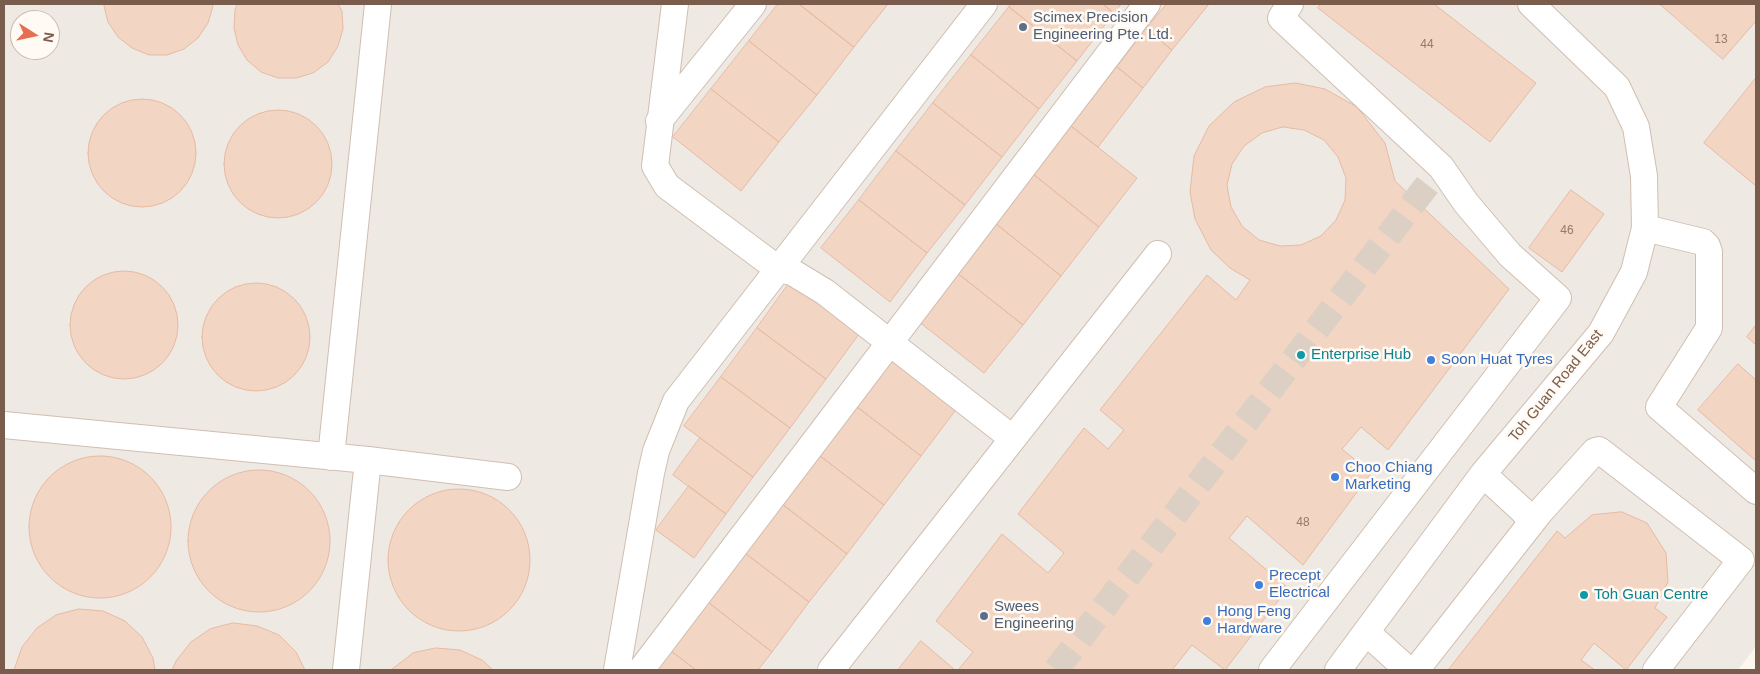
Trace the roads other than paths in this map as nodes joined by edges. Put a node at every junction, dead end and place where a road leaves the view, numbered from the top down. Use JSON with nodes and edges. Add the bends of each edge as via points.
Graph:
{"nodes":[{"id":1,"x":378,"y":4,"type":"edge"},
{"id":2,"x":675,"y":4,"type":"edge"},
{"id":3,"x":753,"y":4,"type":"edge"},
{"id":4,"x":984,"y":4,"type":"edge"},
{"id":5,"x":1147,"y":4,"type":"edge"},
{"id":6,"x":1290,"y":4,"type":"edge"},
{"id":7,"x":1532,"y":4,"type":"edge"},
{"id":8,"x":659,"y":121,"type":"junction"},
{"id":9,"x":1645,"y":228,"type":"junction"},
{"id":10,"x":1158,"y":254,"type":"dead end"},
{"id":11,"x":778,"y":269,"type":"junction"},
{"id":12,"x":891,"y":343,"type":"junction"},
{"id":13,"x":4,"y":425,"type":"edge"},
{"id":14,"x":1012,"y":438,"type":"junction"},
{"id":15,"x":331,"y":457,"type":"junction"},
{"id":16,"x":368,"y":460,"type":"junction"},
{"id":17,"x":1483,"y":474,"type":"junction"},
{"id":18,"x":508,"y":477,"type":"dead end"},
{"id":19,"x":1756,"y":491,"type":"edge"},
{"id":20,"x":1532,"y":521,"type":"junction"},
{"id":21,"x":1366,"y":632,"type":"junction"},
{"id":22,"x":346,"y":670,"type":"edge"},
{"id":23,"x":617,"y":670,"type":"edge"},
{"id":24,"x":641,"y":670,"type":"edge"},
{"id":25,"x":830,"y":670,"type":"edge"},
{"id":26,"x":1272,"y":670,"type":"edge"},
{"id":27,"x":1338,"y":670,"type":"edge"},
{"id":28,"x":1408,"y":670,"type":"edge"},
{"id":29,"x":1416,"y":670,"type":"edge"},
{"id":30,"x":1656,"y":670,"type":"edge"}],
"edges":[{"from":1,"to":15,"type":"street"},
{"from":2,"to":8,"type":"street"},
{"from":3,"to":8,"type":"street"},
{"from":4,"to":11,"type":"street"},
{"from":5,"to":12,"type":"street"},
{"from":6,"to":26,"type":"street","via":[[1280,18],[1441,167],[1466,203],[1510,255],[1558,298]]},
{"from":7,"to":9,"type":"street","name":"Toh Guan Road East","via":[[1617,87],[1636,128],[1644,176]]},
{"from":8,"to":11,"type":"street","via":[[655,166],[667,186]]},
{"from":9,"to":17,"type":"street","name":"Toh Guan Road East","via":[[1634,272],[1601,333]]},
{"from":9,"to":19,"type":"street","via":[[1703,242],[1709,252],[1709,328],[1659,407]]},
{"from":10,"to":14,"type":"street"},
{"from":11,"to":12,"type":"street","via":[[813,283]]},
{"from":11,"to":23,"type":"street","via":[[676,401],[659,443],[650,473]]},
{"from":12,"to":14,"type":"street"},
{"from":12,"to":24,"type":"street"},
{"from":13,"to":15,"type":"street"},
{"from":14,"to":25,"type":"street"},
{"from":15,"to":16,"type":"street"},
{"from":16,"to":18,"type":"street"},
{"from":16,"to":22,"type":"street"},
{"from":17,"to":20,"type":"street"},
{"from":17,"to":21,"type":"street","name":"Toh Guan Road East"},
{"from":20,"to":29,"type":"street"},
{"from":20,"to":30,"type":"street","via":[[1599,450],[1741,560]]},
{"from":21,"to":27,"type":"street","name":"Toh Guan Road East"},
{"from":21,"to":28,"type":"street"}]}
